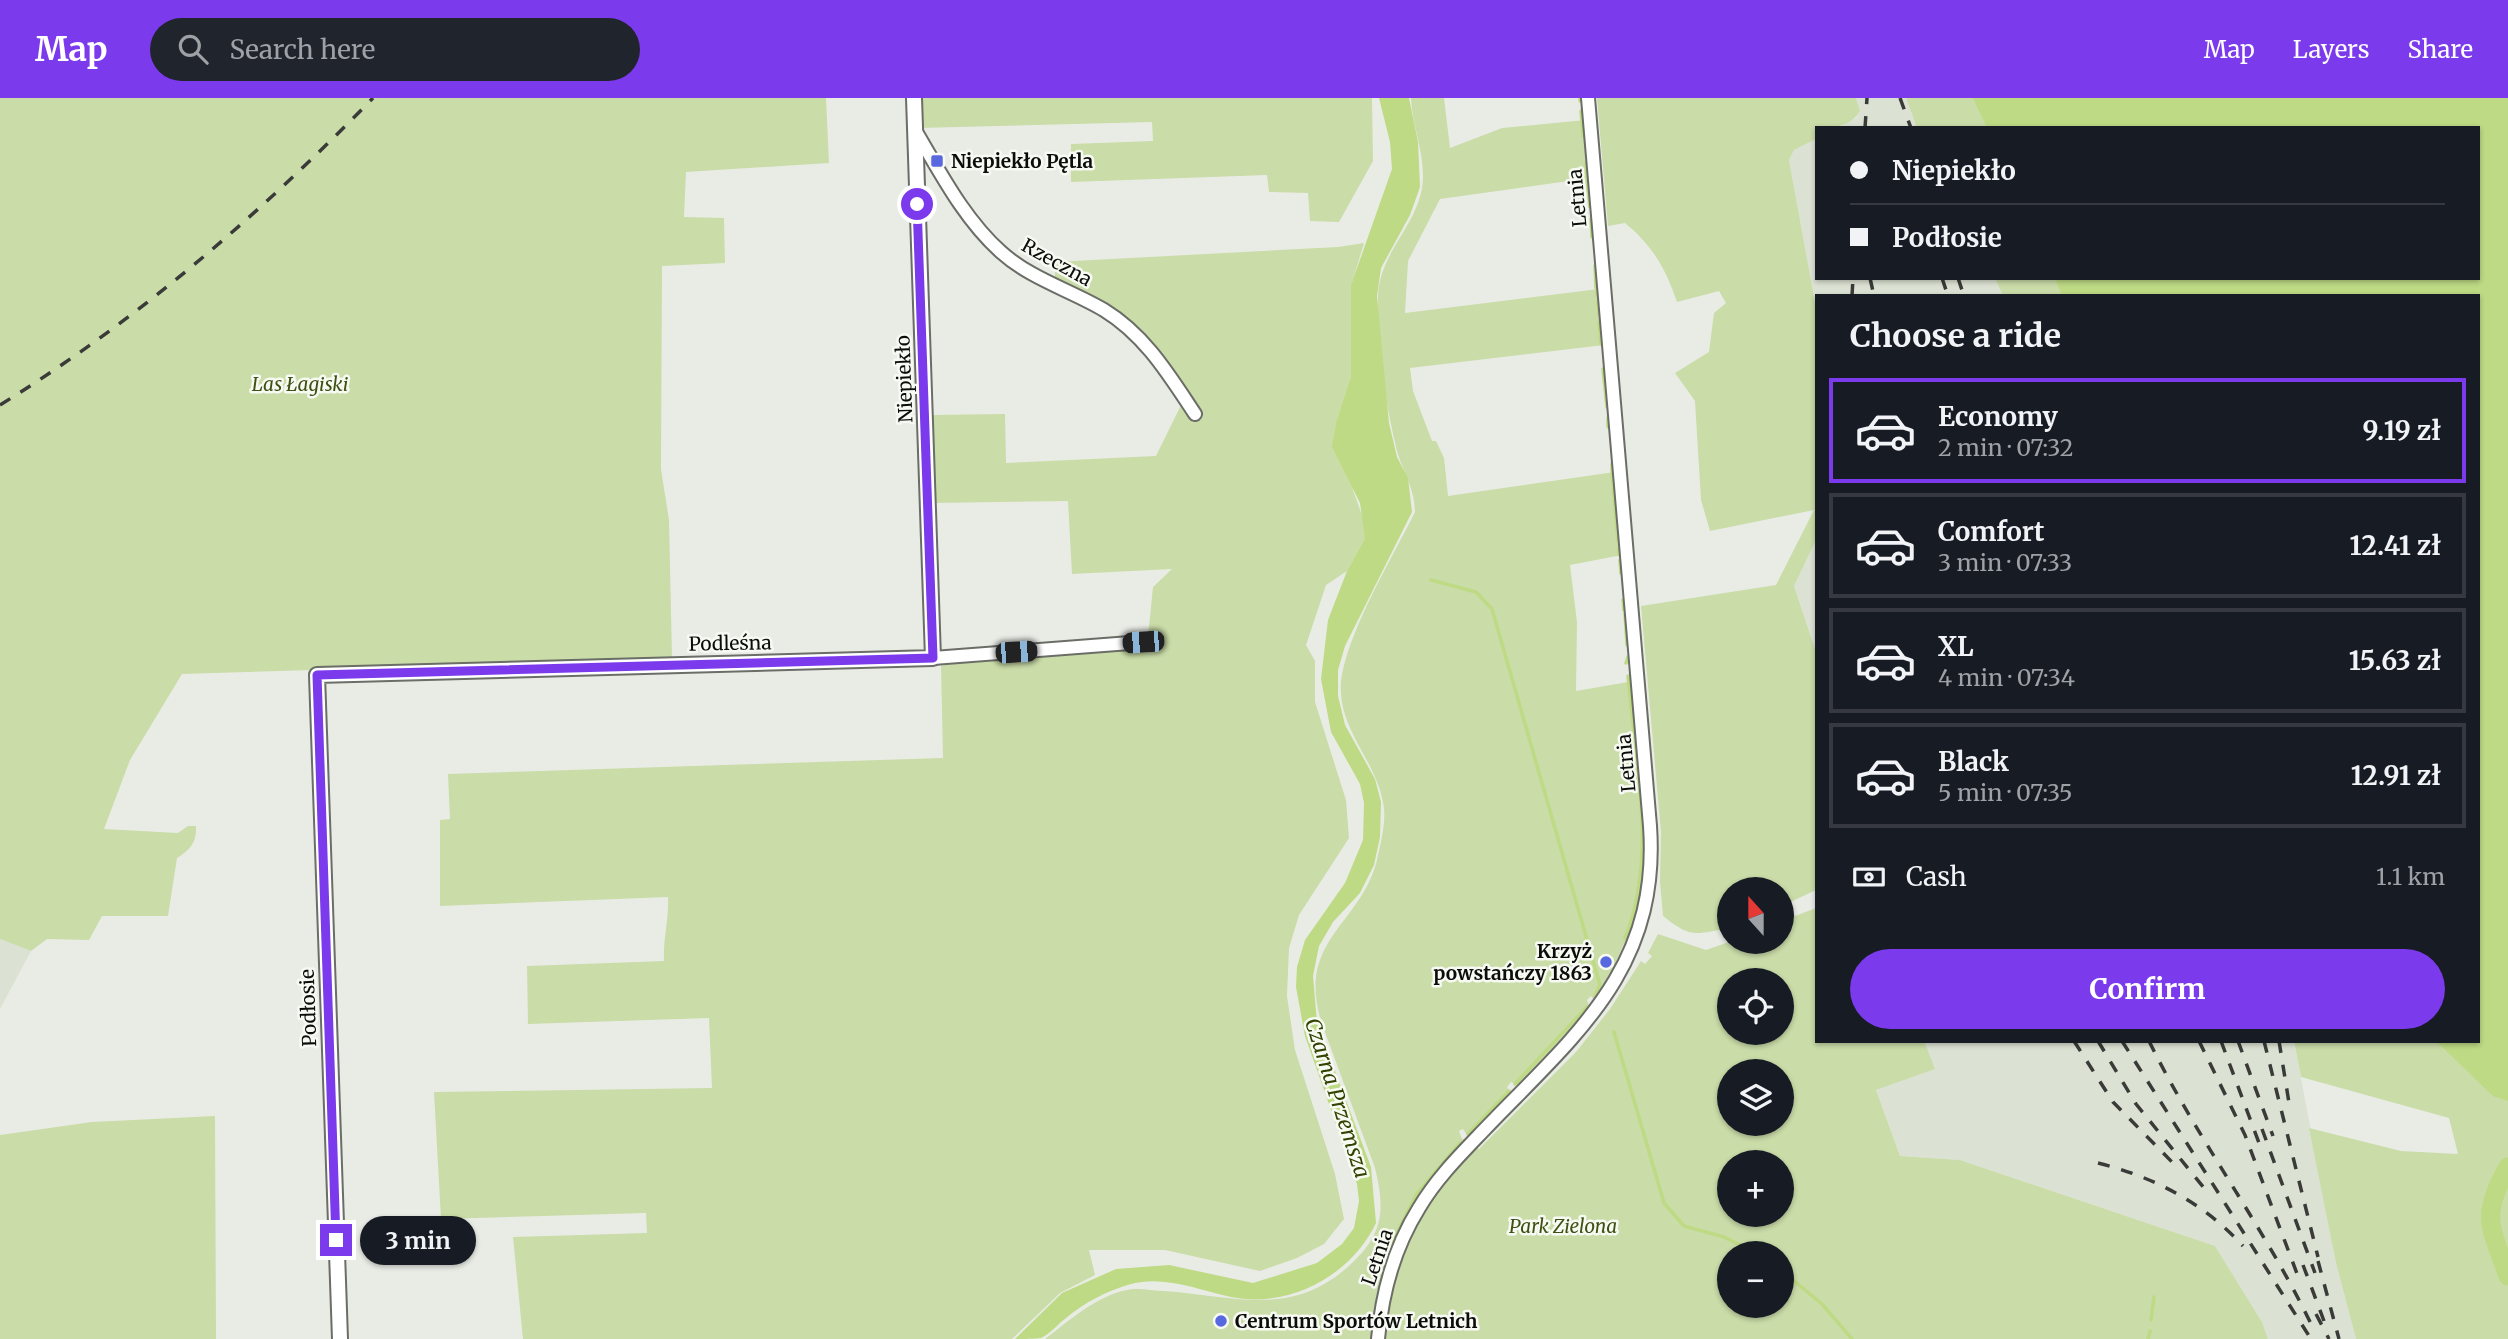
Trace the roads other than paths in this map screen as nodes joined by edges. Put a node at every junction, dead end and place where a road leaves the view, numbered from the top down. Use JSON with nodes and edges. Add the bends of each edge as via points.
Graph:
{"nodes":[{"id":1,"x":914,"y":98,"type":"edge"},
{"id":2,"x":1588,"y":98,"type":"edge"},
{"id":3,"x":915,"y":130,"type":"junction"},
{"id":4,"x":1195,"y":414,"type":"dead end"},
{"id":5,"x":1143,"y":642,"type":"dead end"},
{"id":6,"x":933,"y":658,"type":"junction"},
{"id":7,"x":317,"y":675,"type":"joint"},
{"id":8,"x":340,"y":1339,"type":"edge"},
{"id":9,"x":1378,"y":1339,"type":"edge"}],
"edges":[{"from":1,"to":3,"type":"street","name":"Niepiekło"},
{"from":2,"to":9,"type":"street","name":"Letnia","via":[[1650,826],[1647,899],[1625,964],[1599,1008],[1453,1163],[1419,1208],[1390,1274]]},
{"from":3,"to":4,"type":"street","name":"Rzeczna","via":[[984,235],[1015,262],[1105,311],[1142,341],[1164,364]]},
{"from":3,"to":6,"type":"street","name":"Niepiekło"},
{"from":5,"to":6,"type":"street","name":"Podleśna"},
{"from":6,"to":7,"type":"street","name":"Podleśna"},
{"from":7,"to":8,"type":"street","name":"Podłosie"}]}
